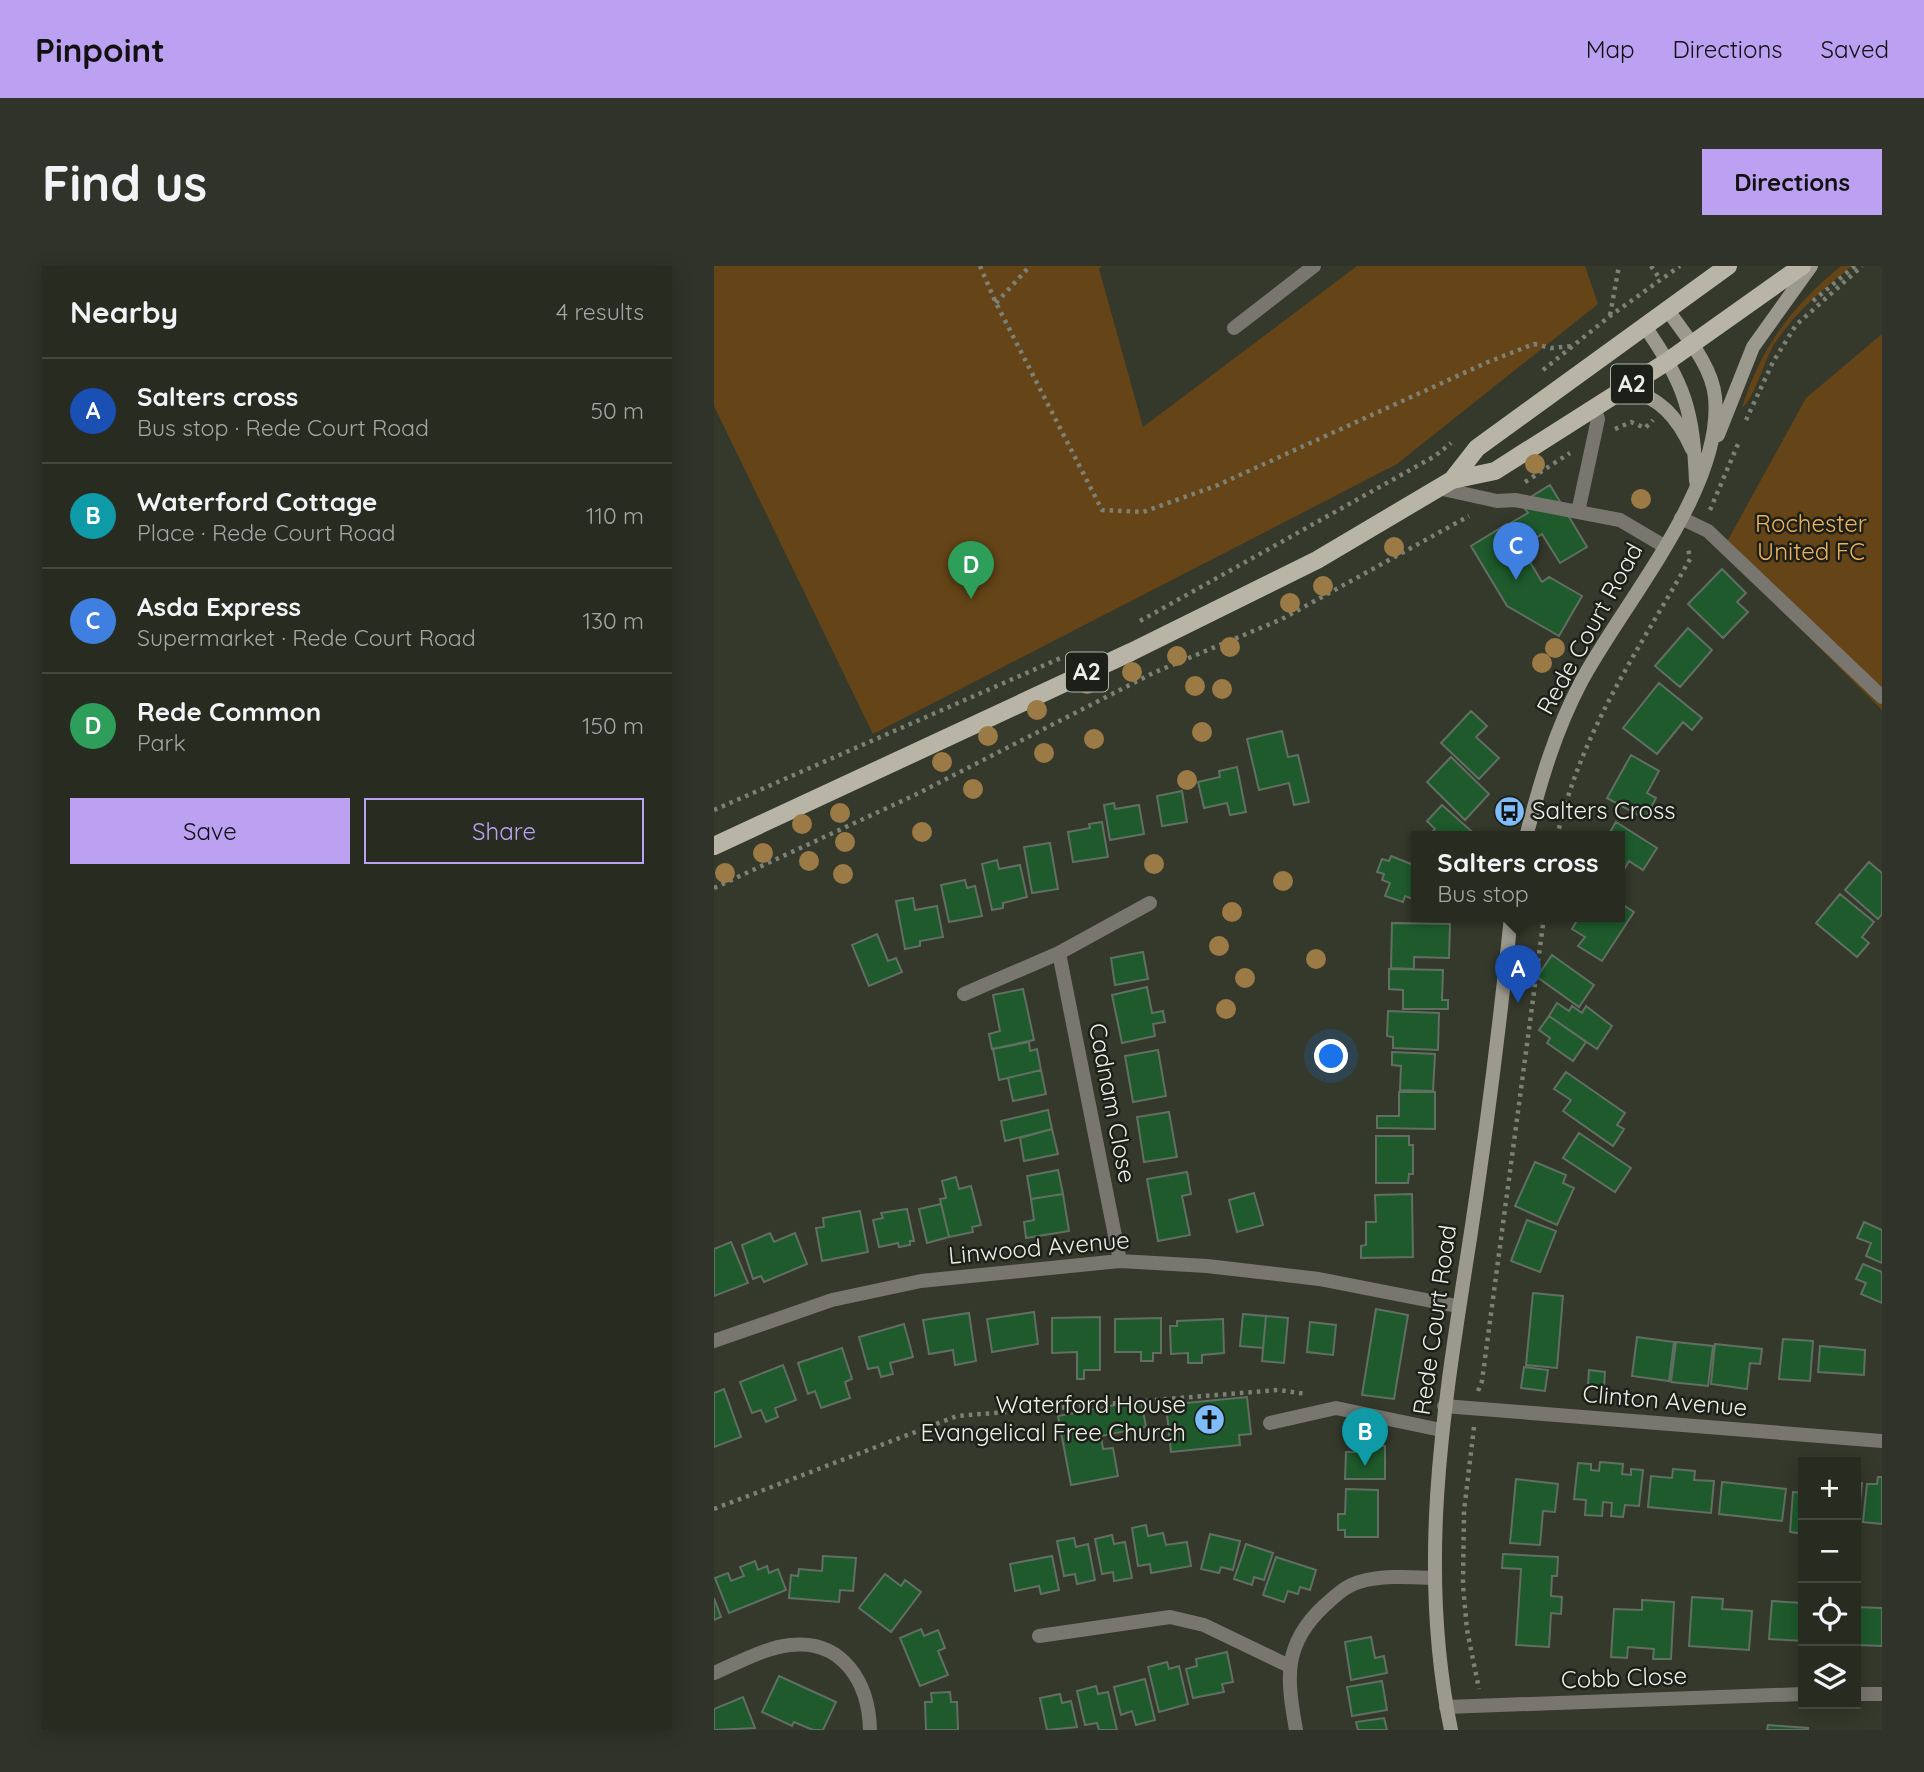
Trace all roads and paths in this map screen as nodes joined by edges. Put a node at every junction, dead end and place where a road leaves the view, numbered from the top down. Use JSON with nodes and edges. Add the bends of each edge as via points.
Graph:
{"nodes":[{"id":1,"x":980,"y":266,"type":"edge"},
{"id":2,"x":1030,"y":266,"type":"edge"},
{"id":3,"x":1314,"y":266,"type":"edge"},
{"id":4,"x":1619,"y":266,"type":"edge"},
{"id":5,"x":1650,"y":266,"type":"edge"},
{"id":6,"x":1680,"y":266,"type":"edge"},
{"id":7,"x":1728,"y":266,"type":"edge"},
{"id":8,"x":1802,"y":266,"type":"edge"},
{"id":9,"x":1811,"y":266,"type":"edge"},
{"id":10,"x":1855,"y":266,"type":"edge"},
{"id":11,"x":1862,"y":266,"type":"edge"},
{"id":12,"x":1660,"y":279,"type":"junction"},
{"id":13,"x":996,"y":303,"type":"junction"},
{"id":14,"x":1667,"y":309,"type":"junction"},
{"id":15,"x":1610,"y":316,"type":"junction"},
{"id":16,"x":1644,"y":325,"type":"junction"},
{"id":17,"x":1234,"y":328,"type":"dead end"},
{"id":18,"x":1691,"y":345,"type":"junction"},
{"id":19,"x":1575,"y":346,"type":"junction"},
{"id":20,"x":1668,"y":361,"type":"junction"},
{"id":21,"x":1543,"y":371,"type":"dead end"},
{"id":22,"x":1626,"y":388,"type":"junction"},
{"id":23,"x":1594,"y":408,"type":"junction"},
{"id":24,"x":1658,"y":417,"type":"dead end"},
{"id":25,"x":1745,"y":418,"type":"junction"},
{"id":26,"x":1743,"y":429,"type":"dead end"},
{"id":27,"x":1740,"y":437,"type":"dead end"},
{"id":28,"x":1457,"y":439,"type":"dead end"},
{"id":29,"x":1594,"y":439,"type":"junction"},
{"id":30,"x":1701,"y":458,"type":"junction"},
{"id":31,"x":1445,"y":484,"type":"junction"},
{"id":32,"x":1497,"y":501,"type":"junction"},
{"id":33,"x":1578,"y":512,"type":"junction"},
{"id":34,"x":1681,"y":518,"type":"junction"},
{"id":35,"x":1699,"y":527,"type":"junction"},
{"id":36,"x":1664,"y":546,"type":"junction"},
{"id":37,"x":1131,"y":626,"type":"dead end"},
{"id":38,"x":1068,"y":655,"type":"dead end"},
{"id":39,"x":1882,"y":696,"type":"edge"},
{"id":40,"x":714,"y":810,"type":"edge"},
{"id":41,"x":1528,"y":831,"type":"edge"},
{"id":42,"x":1559,"y":831,"type":"edge"},
{"id":43,"x":714,"y":846,"type":"edge"},
{"id":44,"x":714,"y":888,"type":"edge"},
{"id":45,"x":1150,"y":903,"type":"dead end"},
{"id":46,"x":1510,"y":922,"type":"edge"},
{"id":47,"x":1543,"y":922,"type":"edge"},
{"id":48,"x":1059,"y":953,"type":"junction"},
{"id":49,"x":964,"y":994,"type":"dead end"},
{"id":50,"x":1120,"y":1261,"type":"junction"},
{"id":51,"x":1457,"y":1306,"type":"junction"},
{"id":52,"x":714,"y":1341,"type":"edge"},
{"id":53,"x":1318,"y":1395,"type":"dead end"},
{"id":54,"x":1444,"y":1406,"type":"junction"},
{"id":55,"x":1476,"y":1408,"type":"junction"},
{"id":56,"x":1270,"y":1423,"type":"dead end"},
{"id":57,"x":1441,"y":1430,"type":"junction"},
{"id":58,"x":1882,"y":1441,"type":"edge"},
{"id":59,"x":714,"y":1509,"type":"edge"},
{"id":60,"x":1434,"y":1578,"type":"junction"},
{"id":61,"x":1039,"y":1636,"type":"dead end"},
{"id":62,"x":1289,"y":1666,"type":"junction"},
{"id":63,"x":714,"y":1673,"type":"edge"},
{"id":64,"x":1861,"y":1694,"type":"edge"},
{"id":65,"x":1882,"y":1694,"type":"edge"},
{"id":66,"x":1798,"y":1695,"type":"edge"},
{"id":67,"x":1482,"y":1706,"type":"junction"},
{"id":68,"x":1446,"y":1707,"type":"junction"},
{"id":69,"x":870,"y":1730,"type":"edge"},
{"id":70,"x":1296,"y":1730,"type":"edge"},
{"id":71,"x":1451,"y":1730,"type":"edge"}],
"edges":[{"from":1,"to":13,"type":"path"},
{"from":2,"to":13,"type":"path"},
{"from":3,"to":17,"type":"street"},
{"from":4,"to":15,"type":"path"},
{"from":5,"to":12,"type":"path"},
{"from":6,"to":12,"type":"path"},
{"from":7,"to":14,"type":"main road","number":"A2"},
{"from":8,"to":18,"type":"main road","number":"A2"},
{"from":9,"to":30,"type":"main road","via":[[1753,347]]},
{"from":10,"to":25,"type":"path","via":[[1797,317],[1764,367]]},
{"from":11,"to":25,"type":"path","via":[[1796,326]]},
{"from":12,"to":15,"type":"path"},
{"from":13,"to":19,"type":"path","via":[[1102,510],[1143,512],[1230,480],[1534,344]]},
{"from":14,"to":16,"type":"main road","number":"A2"},
{"from":14,"to":18,"type":"main road","name":"Rede Court Road"},
{"from":15,"to":19,"type":"path"},
{"from":16,"to":20,"type":"main road","name":"Rede Court Road"},
{"from":16,"to":31,"type":"main road","number":"A2","via":[[1477,448]]},
{"from":18,"to":20,"type":"main road","number":"A2"},
{"from":18,"to":30,"type":"main road","name":"Rede Court Road","via":[[1715,394],[1714,419]]},
{"from":19,"to":21,"type":"path"},
{"from":20,"to":22,"type":"main road","number":"A2"},
{"from":20,"to":30,"type":"main road","name":"Rede Court Road","via":[[1689,407]]},
{"from":22,"to":23,"type":"main road","number":"A2"},
{"from":22,"to":30,"type":"main road","via":[[1652,395]]},
{"from":23,"to":29,"type":"street","via":[[1598,417]]},
{"from":23,"to":31,"type":"main road","number":"A2","via":[[1495,471]]},
{"from":24,"to":29,"type":"path","via":[[1645,428],[1631,422]]},
{"from":25,"to":26,"type":"path"},
{"from":27,"to":35,"type":"path","via":[[1717,498]]},
{"from":28,"to":37,"type":"path","via":[[1435,456]]},
{"from":29,"to":32,"type":"path"},
{"from":29,"to":33,"type":"street"},
{"from":30,"to":34,"type":"main road","name":"Rede Court Road","via":[[1696,490]]},
{"from":31,"to":32,"type":"street"},
{"from":31,"to":43,"type":"main road","number":"A2","via":[[1267,585]]},
{"from":32,"to":33,"type":"street"},
{"from":32,"to":44,"type":"path","via":[[1282,619],[1153,673],[915,796]]},
{"from":33,"to":36,"type":"street","via":[[1620,520]]},
{"from":34,"to":35,"type":"street"},
{"from":34,"to":36,"type":"main road","name":"Rede Court Road"},
{"from":35,"to":39,"type":"street","via":[[1709,531]]},
{"from":35,"to":42,"type":"path","via":[[1688,547],[1690,559],[1593,727]]},
{"from":36,"to":41,"type":"main road","name":"Rede Court Road","via":[[1581,681],[1550,755]]},
{"from":38,"to":40,"type":"path"},
{"from":45,"to":48,"type":"street"},
{"from":46,"to":51,"type":"main road","name":"Rede Court Road","via":[[1471,1234]]},
{"from":47,"to":55,"type":"path"},
{"from":48,"to":49,"type":"street"},
{"from":48,"to":50,"type":"street","name":"Cadnam Close"},
{"from":50,"to":51,"type":"street","name":"Linwood Avenue","via":[[1319,1279]]},
{"from":50,"to":52,"type":"street","name":"Linwood Avenue","via":[[921,1281],[832,1300]]},
{"from":51,"to":54,"type":"main road","name":"Rede Court Road"},
{"from":53,"to":59,"type":"path","via":[[1278,1390],[957,1416]]},
{"from":54,"to":55,"type":"street","name":"Clinton Avenue"},
{"from":54,"to":57,"type":"main road","name":"Rede Court Road"},
{"from":55,"to":58,"type":"street","name":"Clinton Avenue"},
{"from":55,"to":67,"type":"path","via":[[1464,1511],[1463,1584]]},
{"from":56,"to":57,"type":"street","via":[[1336,1408]]},
{"from":57,"to":60,"type":"main road","name":"Rede Court Road"},
{"from":60,"to":62,"type":"street","via":[[1371,1579],[1346,1588],[1303,1629]]},
{"from":60,"to":68,"type":"main road","name":"Rede Court Road","via":[[1435,1631]]},
{"from":61,"to":62,"type":"street","via":[[1170,1618],[1204,1625]]},
{"from":62,"to":70,"type":"street"},
{"from":63,"to":69,"type":"street","via":[[786,1646],[822,1648],[844,1663],[861,1683],[869,1705]]},
{"from":64,"to":65,"type":"street"},
{"from":66,"to":67,"type":"street","name":"Cobb Close"},
{"from":67,"to":68,"type":"street","name":"Cobb Close"},
{"from":68,"to":71,"type":"main road","name":"Rede Court Road"}]}
